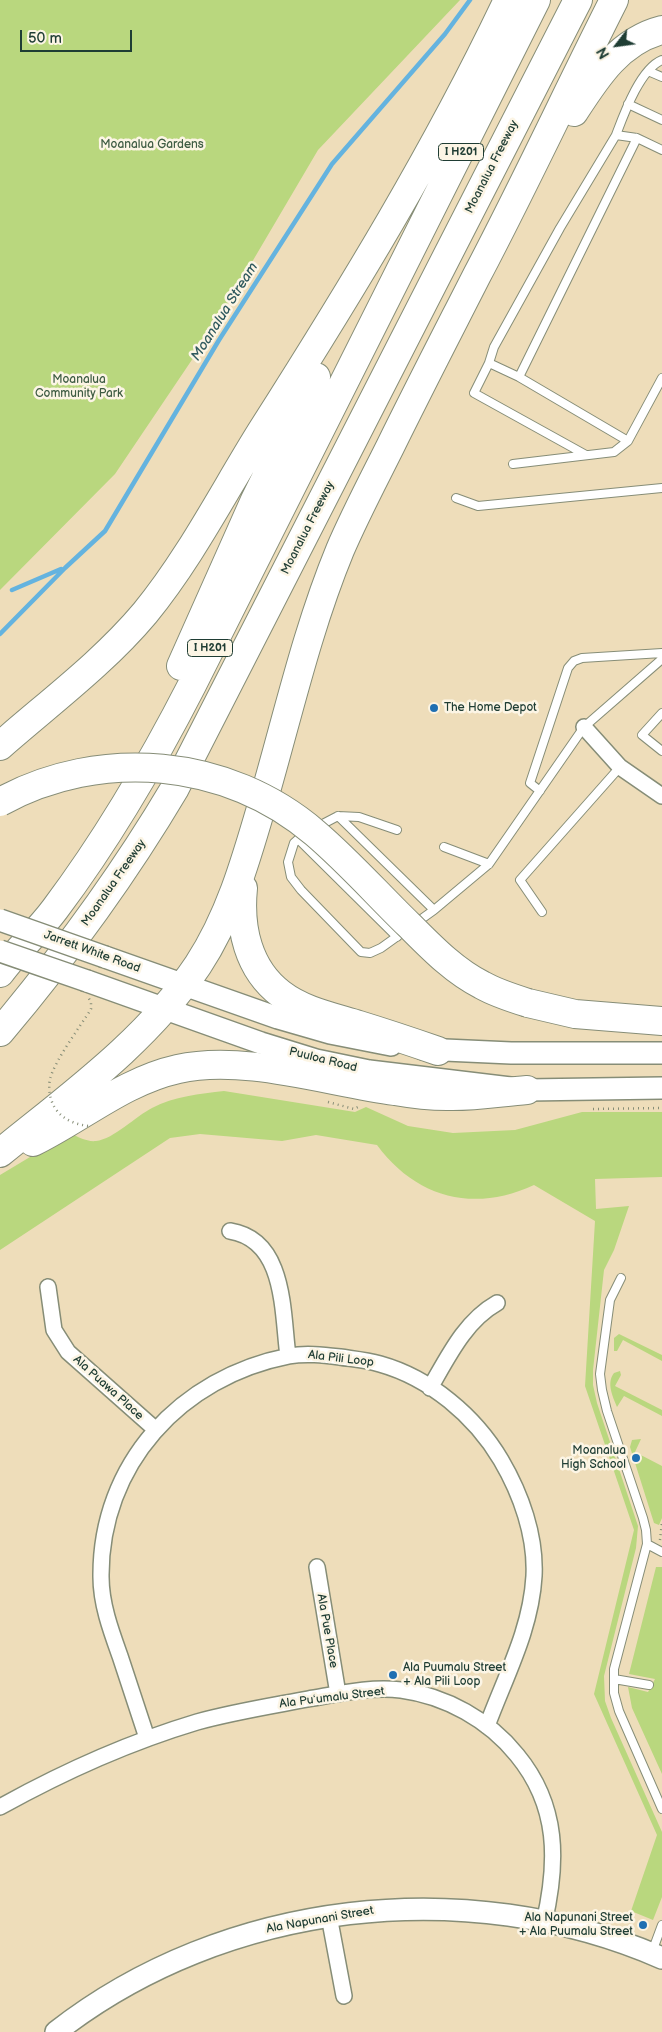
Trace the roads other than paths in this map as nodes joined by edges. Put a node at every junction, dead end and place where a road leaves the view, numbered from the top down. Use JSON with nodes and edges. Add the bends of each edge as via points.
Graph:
{"nodes":[{"id":1,"x":508,"y":0,"type":"edge"},
{"id":2,"x":536,"y":0,"type":"edge"},
{"id":3,"x":578,"y":0,"type":"edge"},
{"id":4,"x":599,"y":0,"type":"edge"},
{"id":5,"x":614,"y":0,"type":"edge"},
{"id":6,"x":662,"y":30,"type":"edge"},
{"id":7,"x":662,"y":60,"type":"edge"},
{"id":8,"x":648,"y":71,"type":"junction"},
{"id":9,"x":662,"y":77,"type":"edge"},
{"id":10,"x":628,"y":104,"type":"junction"},
{"id":11,"x":662,"y":120,"type":"edge"},
{"id":12,"x":616,"y":135,"type":"junction"},
{"id":13,"x":637,"y":138,"type":"junction"},
{"id":14,"x":662,"y":150,"type":"edge"},
{"id":15,"x":410,"y":190,"type":"junction"},
{"id":16,"x":513,"y":206,"type":"junction"},
{"id":17,"x":460,"y":229,"type":"junction"},
{"id":18,"x":489,"y":363,"type":"junction"},
{"id":19,"x":519,"y":377,"type":"junction"},
{"id":20,"x":662,"y":378,"type":"edge"},
{"id":21,"x":628,"y":441,"type":"junction"},
{"id":22,"x":586,"y":455,"type":"junction"},
{"id":23,"x":512,"y":464,"type":"dead end"},
{"id":24,"x":662,"y":488,"type":"edge"},
{"id":25,"x":456,"y":498,"type":"dead end"},
{"id":26,"x":662,"y":653,"type":"edge"},
{"id":27,"x":662,"y":659,"type":"edge"},
{"id":28,"x":662,"y":713,"type":"edge"},
{"id":29,"x":584,"y":727,"type":"junction"},
{"id":30,"x":0,"y":746,"type":"edge"},
{"id":31,"x":662,"y":751,"type":"edge"},
{"id":32,"x":620,"y":767,"type":"junction"},
{"id":33,"x":540,"y":791,"type":"junction"},
{"id":34,"x":662,"y":796,"type":"edge"},
{"id":35,"x":0,"y":802,"type":"edge"},
{"id":36,"x":338,"y":816,"type":"junction"},
{"id":37,"x":397,"y":830,"type":"dead end"},
{"id":38,"x":253,"y":835,"type":"junction"},
{"id":39,"x":298,"y":839,"type":"junction"},
{"id":40,"x":444,"y":847,"type":"dead end"},
{"id":41,"x":489,"y":864,"type":"junction"},
{"id":42,"x":434,"y":910,"type":"junction"},
{"id":43,"x":542,"y":912,"type":"dead end"},
{"id":44,"x":0,"y":920,"type":"edge"},
{"id":45,"x":397,"y":937,"type":"junction"},
{"id":46,"x":0,"y":965,"type":"edge"},
{"id":47,"x":183,"y":985,"type":"junction"},
{"id":48,"x":162,"y":1009,"type":"junction"},
{"id":49,"x":662,"y":1021,"type":"edge"},
{"id":50,"x":0,"y":1032,"type":"edge"},
{"id":51,"x":438,"y":1051,"type":"junction"},
{"id":52,"x":662,"y":1053,"type":"edge"},
{"id":53,"x":662,"y":1088,"type":"edge"},
{"id":54,"x":527,"y":1090,"type":"junction"},
{"id":55,"x":0,"y":1153,"type":"edge"},
{"id":56,"x":0,"y":1158,"type":"edge"},
{"id":57,"x":230,"y":1231,"type":"dead end"},
{"id":58,"x":621,"y":1278,"type":"dead end"},
{"id":59,"x":48,"y":1287,"type":"dead end"},
{"id":60,"x":497,"y":1302,"type":"dead end"},
{"id":61,"x":288,"y":1356,"type":"junction"},
{"id":62,"x":430,"y":1388,"type":"junction"},
{"id":63,"x":155,"y":1429,"type":"junction"},
{"id":64,"x":646,"y":1544,"type":"junction"},
{"id":65,"x":660,"y":1551,"type":"edge"},
{"id":66,"x":316,"y":1567,"type":"dead end"},
{"id":67,"x":614,"y":1679,"type":"junction"},
{"id":68,"x":649,"y":1685,"type":"dead end"},
{"id":69,"x":338,"y":1694,"type":"junction"},
{"id":70,"x":487,"y":1726,"type":"junction"},
{"id":71,"x":148,"y":1738,"type":"junction"},
{"id":72,"x":0,"y":1807,"type":"edge"},
{"id":73,"x":662,"y":1807,"type":"edge"},
{"id":74,"x":329,"y":1916,"type":"junction"},
{"id":75,"x":544,"y":1923,"type":"junction"},
{"id":76,"x":662,"y":1925,"type":"edge"},
{"id":77,"x":657,"y":1956,"type":"edge"},
{"id":78,"x":344,"y":1996,"type":"dead end"},
{"id":79,"x":56,"y":2032,"type":"edge"}],
"edges":[{"from":1,"to":15,"type":"highway"},
{"from":2,"to":46,"type":"highway","number":"I H201","via":[[166,736],[82,873],[53,912]]},
{"from":3,"to":17,"type":"highway","name":"Moanalua Freeway","number":"I H201"},
{"from":4,"to":17,"type":"highway"},
{"from":5,"to":16,"type":"highway"},
{"from":6,"to":16,"type":"highway","via":[[631,44],[606,66]]},
{"from":7,"to":8,"type":"lane"},
{"from":8,"to":9,"type":"lane"},
{"from":8,"to":10,"type":"lane"},
{"from":10,"to":11,"type":"lane"},
{"from":10,"to":12,"type":"lane"},
{"from":12,"to":13,"type":"lane"},
{"from":12,"to":18,"type":"lane","via":[[555,236],[494,347]]},
{"from":13,"to":14,"type":"lane"},
{"from":13,"to":19,"type":"lane"},
{"from":15,"to":30,"type":"highway","via":[[180,564],[145,612],[97,661]]},
{"from":15,"to":46,"type":"highway","via":[[355,306],[295,418],[178,675],[111,800]]},
{"from":16,"to":38,"type":"highway","via":[[340,550],[301,666]]},
{"from":17,"to":50,"type":"highway","name":"Moanalua Freeway","number":"I H201","via":[[175,788],[116,882]]},
{"from":18,"to":19,"type":"lane"},
{"from":18,"to":22,"type":"lane","via":[[474,392]]},
{"from":19,"to":21,"type":"lane"},
{"from":20,"to":21,"type":"lane"},
{"from":21,"to":22,"type":"lane","via":[[614,452]]},
{"from":22,"to":23,"type":"lane"},
{"from":24,"to":25,"type":"lane","via":[[478,506]]},
{"from":26,"to":33,"type":"lane","via":[[574,661],[568,668],[530,783]]},
{"from":27,"to":29,"type":"lane"},
{"from":28,"to":31,"type":"lane","via":[[642,735]]},
{"from":29,"to":32,"type":"street"},
{"from":29,"to":33,"type":"lane"},
{"from":32,"to":34,"type":"street"},
{"from":32,"to":43,"type":"lane","via":[[520,880]]},
{"from":33,"to":41,"type":"lane"},
{"from":35,"to":49,"type":"highway","bridge":true,"via":[[36,784],[87,770],[139,766],[212,777],[274,803],[314,832],[431,947],[481,985],[528,1003],[575,1014]]},
{"from":36,"to":37,"type":"lane","via":[[359,817]]},
{"from":36,"to":39,"type":"lane"},
{"from":36,"to":42,"type":"lane"},
{"from":38,"to":47,"type":"highway","via":[[221,926]]},
{"from":38,"to":51,"type":"highway","via":[[243,888],[242,928],[251,956],[265,977],[281,994],[300,1005]]},
{"from":39,"to":45,"type":"lane"},
{"from":39,"to":45,"type":"lane","via":[[288,862],[291,877],[361,952],[370,953]]},
{"from":40,"to":41,"type":"lane"},
{"from":41,"to":42,"type":"lane"},
{"from":42,"to":45,"type":"lane"},
{"from":44,"to":47,"type":"main road","name":"Jarrett White Road","bridge":true},
{"from":46,"to":48,"type":"main road","name":"Puuloa Road","bridge":true},
{"from":47,"to":48,"type":"highway"},
{"from":47,"to":51,"type":"main road","via":[[330,1033],[373,1043]]},
{"from":48,"to":54,"type":"main road","name":"Puuloa Road","via":[[316,1060],[397,1075]]},
{"from":48,"to":55,"type":"highway","via":[[104,1068]]},
{"from":51,"to":52,"type":"main road"},
{"from":53,"to":54,"type":"main road","name":"Puuloa Road"},
{"from":54,"to":56,"type":"highway","via":[[449,1096],[421,1094],[262,1068],[201,1065],[153,1076],[128,1086],[55,1131]]},
{"from":57,"to":61,"type":"street","via":[[238,1232],[260,1246],[277,1274]]},
{"from":58,"to":64,"type":"lane","via":[[610,1300],[600,1374],[608,1412],[643,1518]]},
{"from":59,"to":63,"type":"street","name":"Ala Puawa Place","via":[[54,1330],[68,1352]]},
{"from":60,"to":62,"type":"street","via":[[483,1310],[467,1328]]},
{"from":61,"to":62,"type":"street","name":"Ala Pili Loop","via":[[322,1355],[363,1360],[398,1371]]},
{"from":61,"to":63,"type":"street","name":"Ala Pili Loop","via":[[254,1365],[218,1382],[186,1401]]},
{"from":62,"to":70,"type":"street","name":"Ala Pili Loop","via":[[470,1419],[496,1453],[517,1490],[529,1532],[534,1573],[528,1616]]},
{"from":63,"to":71,"type":"street","name":"Ala Pili Loop","via":[[136,1454],[110,1512],[101,1579],[108,1623]]},
{"from":64,"to":65,"type":"lane"},
{"from":64,"to":67,"type":"lane"},
{"from":66,"to":69,"type":"street","name":"Ala Pue Place"},
{"from":67,"to":68,"type":"lane"},
{"from":67,"to":73,"type":"lane","via":[[619,1711]]},
{"from":69,"to":70,"type":"street","name":"Ala Puʻumalu Street","via":[[379,1690],[417,1693],[453,1704]]},
{"from":69,"to":71,"type":"street","name":"Ala Puʻumalu Street","via":[[224,1716]]},
{"from":70,"to":75,"type":"street","name":"Ala Puʻumalu Street","via":[[502,1737],[524,1763],[547,1813],[554,1866]]},
{"from":71,"to":72,"type":"street","name":"Ala Puʻumalu Street","via":[[68,1771]]},
{"from":74,"to":75,"type":"main road","name":"Ala Napunani Street","via":[[385,1910],[457,1910]]},
{"from":74,"to":78,"type":"street"},
{"from":74,"to":79,"type":"main road","name":"Ala Napunani Street","via":[[260,1930],[186,1957],[129,1984]]},
{"from":75,"to":77,"type":"main road","name":"Ala Napunani Street","via":[[593,1933]]},
{"from":76,"to":77,"type":"lane"}]}
